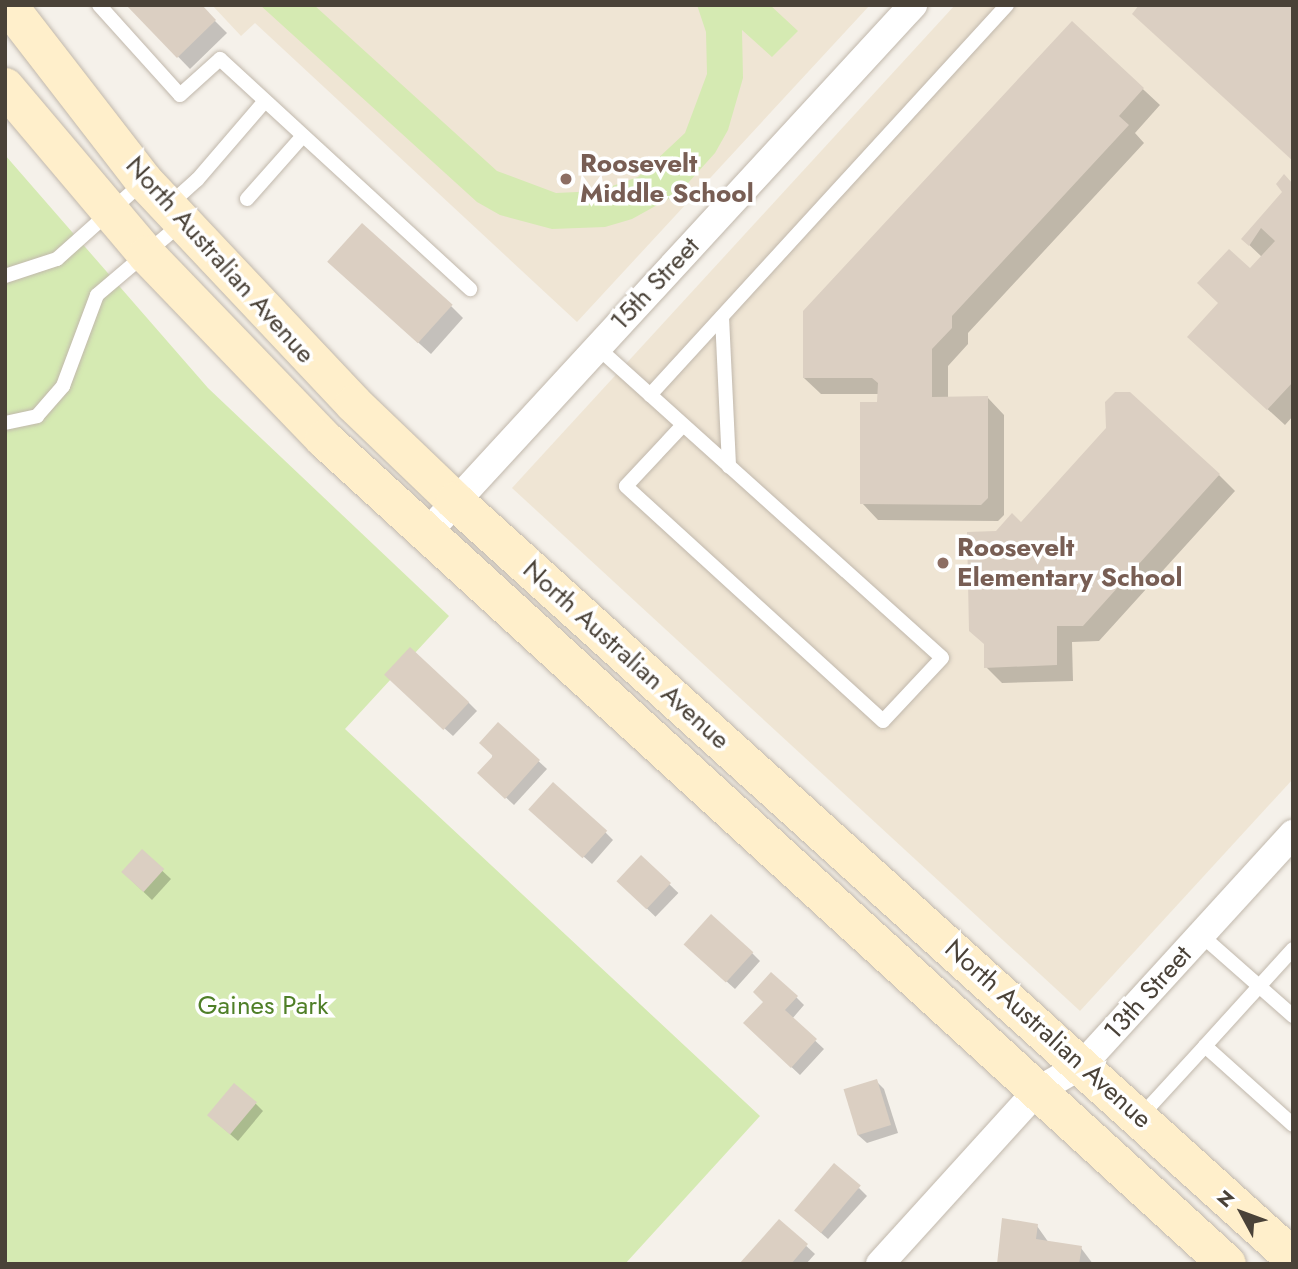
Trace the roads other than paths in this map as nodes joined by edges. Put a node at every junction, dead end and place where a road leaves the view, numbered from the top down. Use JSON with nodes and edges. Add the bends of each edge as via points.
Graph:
{"nodes":[{"id":1,"x":8,"y":5,"type":"edge"},
{"id":2,"x":99,"y":5,"type":"edge"},
{"id":3,"x":913,"y":5,"type":"edge"},
{"id":4,"x":1007,"y":5,"type":"edge"},
{"id":5,"x":5,"y":87,"type":"edge"},
{"id":6,"x":265,"y":101,"type":"junction"},
{"id":7,"x":301,"y":138,"type":"junction"},
{"id":8,"x":247,"y":199,"type":"dead end"},
{"id":9,"x":164,"y":204,"type":"junction"},
{"id":10,"x":108,"y":213,"type":"junction"},
{"id":11,"x":147,"y":255,"type":"junction"},
{"id":12,"x":5,"y":276,"type":"edge"},
{"id":13,"x":470,"y":289,"type":"dead end"},
{"id":14,"x":722,"y":317,"type":"junction"},
{"id":15,"x":597,"y":347,"type":"junction"},
{"id":16,"x":650,"y":396,"type":"junction"},
{"id":17,"x":5,"y":423,"type":"edge"},
{"id":18,"x":683,"y":425,"type":"junction"},
{"id":19,"x":729,"y":467,"type":"junction"},
{"id":20,"x":455,"y":501,"type":"junction"},
{"id":21,"x":427,"y":533,"type":"junction"},
{"id":22,"x":1293,"y":834,"type":"edge"},
{"id":23,"x":1201,"y":935,"type":"junction"},
{"id":24,"x":1293,"y":949,"type":"edge"},
{"id":25,"x":1259,"y":986,"type":"junction"},
{"id":26,"x":1293,"y":1016,"type":"edge"},
{"id":27,"x":1205,"y":1046,"type":"junction"},
{"id":28,"x":1082,"y":1065,"type":"junction"},
{"id":29,"x":1037,"y":1091,"type":"junction"},
{"id":30,"x":1140,"y":1117,"type":"junction"},
{"id":31,"x":1293,"y":1125,"type":"edge"},
{"id":32,"x":1293,"y":1258,"type":"edge"},
{"id":33,"x":880,"y":1264,"type":"edge"},
{"id":34,"x":1227,"y":1264,"type":"edge"}],
"edges":[{"from":1,"to":9,"type":"main road","name":"North Australian Avenue"},
{"from":2,"to":6,"type":"lane","via":[[180,94],[220,59]]},
{"from":3,"to":15,"type":"street","name":"15th Street"},
{"from":4,"to":14,"type":"lane"},
{"from":5,"to":10,"type":"main road","name":"North Australian Avenue"},
{"from":6,"to":7,"type":"lane"},
{"from":6,"to":9,"type":"lane","via":[[197,180]]},
{"from":7,"to":8,"type":"lane"},
{"from":7,"to":13,"type":"lane"},
{"from":9,"to":10,"type":"lane"},
{"from":9,"to":11,"type":"lane"},
{"from":9,"to":20,"type":"main road","name":"North Australian Avenue","via":[[354,404]]},
{"from":10,"to":11,"type":"main road","name":"North Australian Avenue"},
{"from":10,"to":12,"type":"lane","via":[[57,259]]},
{"from":11,"to":17,"type":"lane","via":[[97,295],[63,386],[37,416]]},
{"from":11,"to":21,"type":"main road","name":"North Australian Avenue","via":[[324,439]]},
{"from":14,"to":16,"type":"lane"},
{"from":14,"to":19,"type":"lane"},
{"from":15,"to":16,"type":"lane"},
{"from":15,"to":20,"type":"street","name":"15th Street"},
{"from":16,"to":18,"type":"lane"},
{"from":18,"to":19,"type":"lane"},
{"from":18,"to":19,"type":"lane","via":[[626,486],[883,722],[942,658]]},
{"from":20,"to":21,"type":"street","name":"15th Street"},
{"from":20,"to":28,"type":"main road","name":"North Australian Avenue"},
{"from":21,"to":29,"type":"main road","name":"North Australian Avenue"},
{"from":22,"to":23,"type":"street","name":"13th Street"},
{"from":23,"to":25,"type":"lane"},
{"from":23,"to":28,"type":"street","name":"13th Street"},
{"from":24,"to":25,"type":"lane"},
{"from":25,"to":26,"type":"lane"},
{"from":25,"to":27,"type":"lane"},
{"from":27,"to":30,"type":"lane"},
{"from":27,"to":31,"type":"lane"},
{"from":28,"to":29,"type":"street","name":"13th Street"},
{"from":28,"to":30,"type":"main road","name":"North Australian Avenue"},
{"from":29,"to":33,"type":"street","name":"13th Street"},
{"from":29,"to":34,"type":"main road","name":"North Australian Avenue"},
{"from":30,"to":32,"type":"main road","name":"North Australian Avenue"}]}
